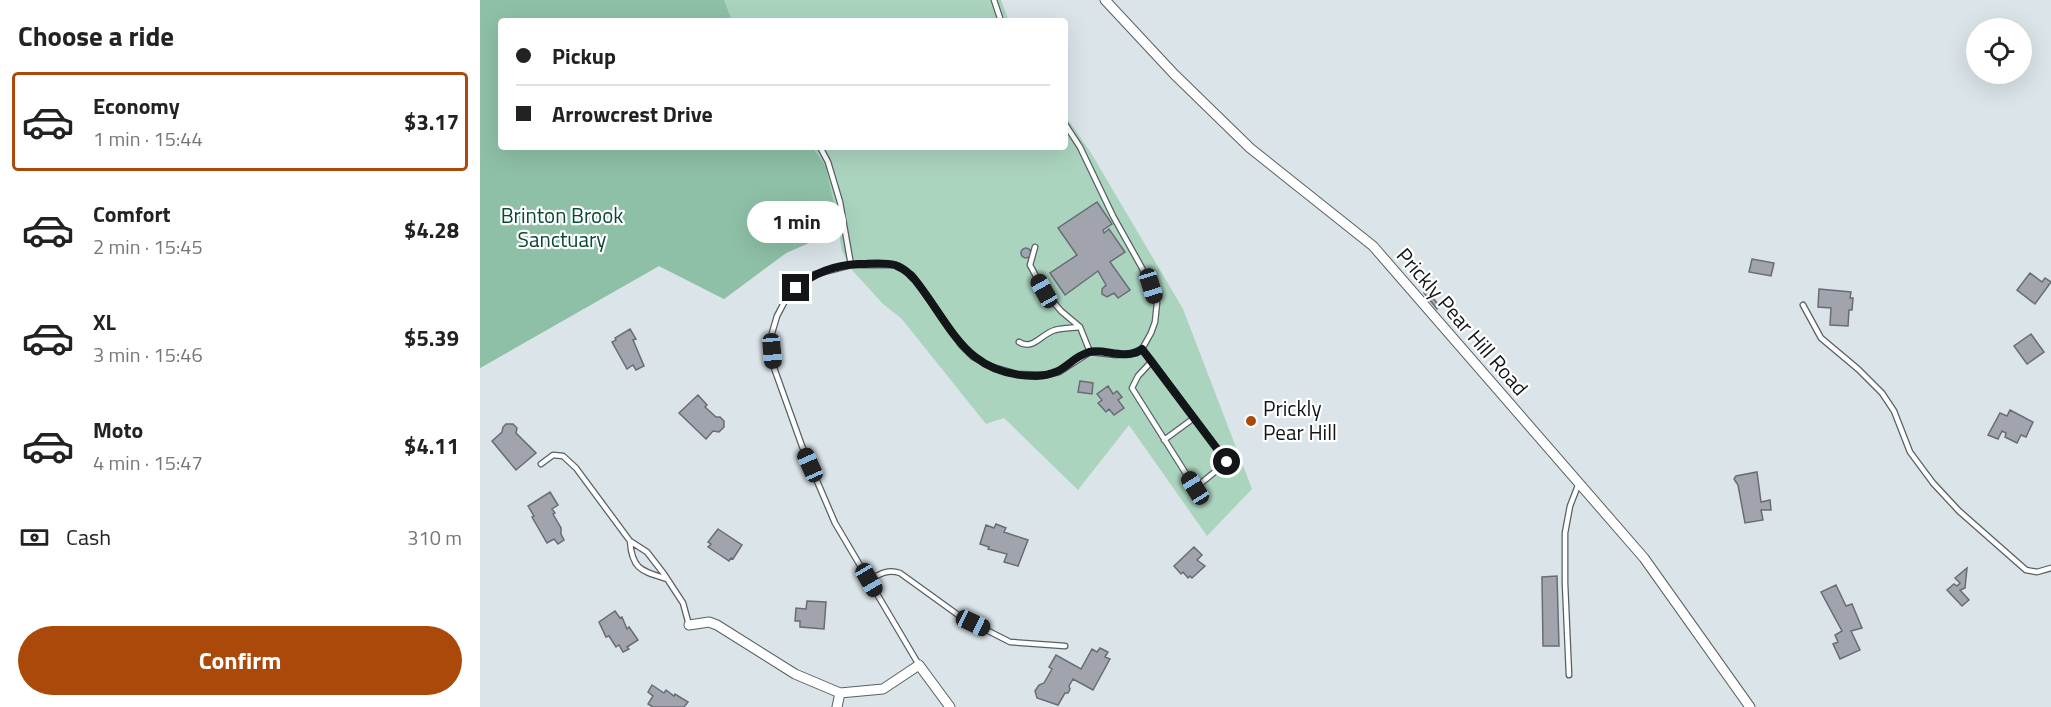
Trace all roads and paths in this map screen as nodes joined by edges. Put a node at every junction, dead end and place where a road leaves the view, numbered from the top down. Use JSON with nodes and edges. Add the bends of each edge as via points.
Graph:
{"nodes":[{"id":1,"x":994,"y":0,"type":"edge"},
{"id":2,"x":1105,"y":0,"type":"edge"},
{"id":3,"x":999,"y":18,"type":"edge"},
{"id":4,"x":1068,"y":129,"type":"edge"},
{"id":5,"x":822,"y":150,"type":"edge"},
{"id":6,"x":1035,"y":247,"type":"dead end"},
{"id":7,"x":851,"y":265,"type":"junction"},
{"id":8,"x":1803,"y":305,"type":"dead end"},
{"id":9,"x":1080,"y":327,"type":"junction"},
{"id":10,"x":1019,"y":342,"type":"dead end"},
{"id":11,"x":1142,"y":349,"type":"junction"},
{"id":12,"x":1090,"y":352,"type":"junction"},
{"id":13,"x":1152,"y":361,"type":"junction"},
{"id":14,"x":1194,"y":418,"type":"junction"},
{"id":15,"x":1164,"y":440,"type":"junction"},
{"id":16,"x":541,"y":464,"type":"dead end"},
{"id":17,"x":1579,"y":483,"type":"junction"},
{"id":18,"x":630,"y":541,"type":"junction"},
{"id":19,"x":2051,"y":568,"type":"edge"},
{"id":20,"x":667,"y":579,"type":"junction"},
{"id":21,"x":869,"y":580,"type":"junction"},
{"id":22,"x":689,"y":625,"type":"joint"},
{"id":23,"x":1065,"y":646,"type":"dead end"},
{"id":24,"x":920,"y":665,"type":"junction"},
{"id":25,"x":1569,"y":675,"type":"dead end"},
{"id":26,"x":840,"y":693,"type":"junction"},
{"id":27,"x":837,"y":707,"type":"edge"},
{"id":28,"x":950,"y":707,"type":"edge"},
{"id":29,"x":1750,"y":707,"type":"edge"}],
"edges":[{"from":1,"to":3,"type":"lane"},
{"from":2,"to":17,"type":"street","name":"Prickly Pear Hill Road","via":[[1250,148],[1373,246]]},
{"from":4,"to":11,"type":"lane","via":[[1157,303],[1155,322]]},
{"from":5,"to":7,"type":"lane","via":[[840,202]]},
{"from":6,"to":9,"type":"lane","via":[[1030,266],[1044,291]]},
{"from":7,"to":12,"type":"lane","via":[[894,265],[912,275],[962,345],[990,366],[1017,374],[1046,375],[1059,372]]},
{"from":7,"to":21,"type":"lane","via":[[812,275],[786,298],[772,333],[773,365],[835,523]]},
{"from":8,"to":19,"type":"lane","via":[[1821,339],[1882,393],[1894,411],[1910,453],[1959,511],[2025,570]]},
{"from":9,"to":10,"type":"lane","via":[[1050,332],[1030,345]]},
{"from":9,"to":12,"type":"lane"},
{"from":11,"to":12,"type":"lane","via":[[1116,355]]},
{"from":11,"to":13,"type":"lane"},
{"from":13,"to":14,"type":"lane"},
{"from":13,"to":15,"type":"lane","via":[[1132,388]]},
{"from":14,"to":15,"type":"lane"},
{"from":14,"to":15,"type":"lane","via":[[1227,462],[1195,488]]},
{"from":16,"to":18,"type":"lane","via":[[553,455],[563,456]]},
{"from":17,"to":25,"type":"lane","via":[[1565,533]]},
{"from":17,"to":29,"type":"street","name":"Prickly Pear Hill Road","via":[[1644,558]]},
{"from":18,"to":20,"type":"lane","via":[[647,552]]},
{"from":18,"to":20,"type":"lane","via":[[636,565],[644,572]]},
{"from":20,"to":22,"type":"lane","via":[[683,603]]},
{"from":21,"to":23,"type":"lane","via":[[892,570],[961,617],[1010,642]]},
{"from":21,"to":24,"type":"lane"},
{"from":22,"to":26,"type":"street","via":[[717,625],[795,674]]},
{"from":24,"to":26,"type":"street","via":[[883,689]]},
{"from":24,"to":28,"type":"street"},
{"from":26,"to":27,"type":"street"}]}
